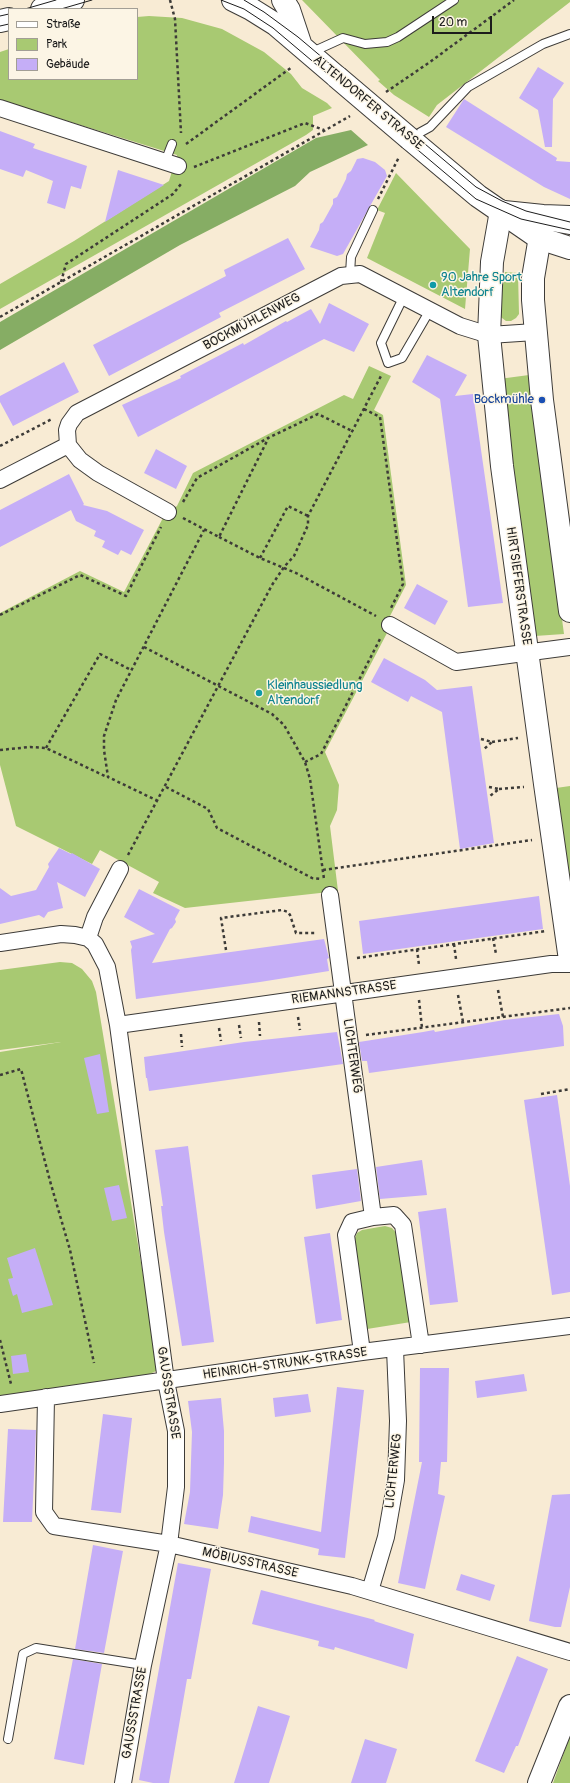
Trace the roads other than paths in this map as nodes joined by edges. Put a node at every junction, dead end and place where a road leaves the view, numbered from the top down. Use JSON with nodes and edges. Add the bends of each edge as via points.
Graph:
{"nodes":[{"id":1,"x":73,"y":0,"type":"edge"},
{"id":2,"x":233,"y":0,"type":"edge"},
{"id":3,"x":283,"y":0,"type":"edge"},
{"id":4,"x":454,"y":0,"type":"edge"},
{"id":5,"x":45,"y":8,"type":"edge"},
{"id":6,"x":570,"y":34,"type":"edge"},
{"id":7,"x":305,"y":50,"type":"junction"},
{"id":8,"x":0,"y":108,"type":"edge"},
{"id":9,"x":410,"y":138,"type":"junction"},
{"id":10,"x":172,"y":144,"type":"road end"},
{"id":11,"x":178,"y":167,"type":"joint"},
{"id":12,"x":373,"y":210,"type":"road end"},
{"id":13,"x":501,"y":211,"type":"junction"},
{"id":14,"x":570,"y":217,"type":"edge"},
{"id":15,"x":541,"y":226,"type":"junction"},
{"id":16,"x":570,"y":230,"type":"edge"},
{"id":17,"x":570,"y":248,"type":"edge"},
{"id":18,"x":350,"y":274,"type":"junction"},
{"id":19,"x":404,"y":296,"type":"junction"},
{"id":20,"x":430,"y":310,"type":"junction"},
{"id":21,"x":535,"y":332,"type":"junction"},
{"id":22,"x":489,"y":336,"type":"junction"},
{"id":23,"x":68,"y":445,"type":"junction"},
{"id":24,"x":0,"y":480,"type":"edge"},
{"id":25,"x":168,"y":512,"type":"road end"},
{"id":26,"x":566,"y":554,"type":"edge"},
{"id":27,"x":570,"y":611,"type":"edge"},
{"id":28,"x":387,"y":623,"type":"road end"},
{"id":29,"x":570,"y":647,"type":"edge"},
{"id":30,"x":527,"y":652,"type":"junction"},
{"id":31,"x":120,"y":869,"type":"road end"},
{"id":32,"x":330,"y":895,"type":"dead end"},
{"id":33,"x":88,"y":938,"type":"junction"},
{"id":34,"x":0,"y":943,"type":"edge"},
{"id":35,"x":570,"y":960,"type":"edge"},
{"id":36,"x":570,"y":964,"type":"edge"},
{"id":37,"x":343,"y":993,"type":"junction"},
{"id":38,"x":118,"y":1025,"type":"junction"},
{"id":39,"x":373,"y":1217,"type":"junction"},
{"id":40,"x":570,"y":1326,"type":"edge"},
{"id":41,"x":421,"y":1345,"type":"junction"},
{"id":42,"x":395,"y":1348,"type":"junction"},
{"id":43,"x":362,"y":1352,"type":"junction"},
{"id":44,"x":166,"y":1381,"type":"junction"},
{"id":45,"x":46,"y":1397,"type":"junction"},
{"id":46,"x":0,"y":1404,"type":"edge"},
{"id":47,"x":169,"y":1544,"type":"junction"},
{"id":48,"x":370,"y":1592,"type":"junction"},
{"id":49,"x":570,"y":1652,"type":"edge"},
{"id":50,"x":143,"y":1665,"type":"junction"},
{"id":51,"x":570,"y":1706,"type":"edge"},
{"id":52,"x":8,"y":1739,"type":"dead end"},
{"id":53,"x":123,"y":1783,"type":"edge"},
{"id":54,"x":539,"y":1783,"type":"edge"}],
"edges":[{"from":1,"to":5,"type":"main road"},
{"from":2,"to":7,"type":"main road","name":"ALTENDORFER STRASSE","via":[[262,14]]},
{"from":3,"to":7,"type":"main road"},
{"from":4,"to":7,"type":"lane","via":[[387,42],[365,44],[343,38]]},
{"from":6,"to":9,"type":"lane","via":[[543,44],[468,86],[430,126]]},
{"from":7,"to":9,"type":"main road","name":"ALTENDORFER STRASSE","bridge":true},
{"from":8,"to":11,"type":"street"},
{"from":9,"to":13,"type":"main road","name":"ALTENDORFER STRASSE","via":[[478,196]]},
{"from":10,"to":11,"type":"lane"},
{"from":12,"to":18,"type":"lane","via":[[351,257]]},
{"from":13,"to":15,"type":"main road","name":"ALTENDORFER STRASSE"},
{"from":13,"to":22,"type":"main road","name":"HIRTSIEFERSTRASSE","via":[[492,262]]},
{"from":14,"to":15,"type":"main road"},
{"from":15,"to":16,"type":"lane"},
{"from":15,"to":17,"type":"main road","name":"ALTENDORFER STRASSE"},
{"from":15,"to":21,"type":"main road","via":[[533,278]]},
{"from":18,"to":19,"type":"street","via":[[360,274]]},
{"from":18,"to":23,"type":"street","name":"BOCKMÜHLENWEG","via":[[341,276],[78,413],[67,430]]},
{"from":19,"to":20,"type":"street"},
{"from":19,"to":20,"type":"lane","via":[[381,343],[388,364],[402,358]]},
{"from":20,"to":22,"type":"street","via":[[460,326]]},
{"from":21,"to":22,"type":"street"},
{"from":21,"to":26,"type":"main road"},
{"from":22,"to":30,"type":"main road","name":"HIRTSIEFERSTRASSE","via":[[502,466]]},
{"from":23,"to":24,"type":"street"},
{"from":23,"to":25,"type":"street","via":[[80,460],[98,473]]},
{"from":26,"to":27,"type":"main road"},
{"from":28,"to":30,"type":"street","via":[[456,662]]},
{"from":29,"to":30,"type":"street"},
{"from":30,"to":35,"type":"main road","name":"HIRTSIEFERSTRASSE"},
{"from":31,"to":33,"type":"street","via":[[95,917]]},
{"from":32,"to":37,"type":"street","name":"LICHTERWEG"},
{"from":33,"to":34,"type":"street","via":[[61,934]]},
{"from":33,"to":38,"type":"street","name":"GAUSSSTRASSE","via":[[95,944],[108,967]]},
{"from":36,"to":37,"type":"street","name":"RIEMANNSTRASSE","via":[[551,964]]},
{"from":37,"to":38,"type":"street","name":"RIEMANNSTRASSE"},
{"from":37,"to":39,"type":"street","name":"LICHTERWEG"},
{"from":38,"to":44,"type":"street","name":"GAUSSSTRASSE"},
{"from":39,"to":41,"type":"street","via":[[394,1215],[403,1225]]},
{"from":39,"to":43,"type":"street","via":[[352,1222],[346,1235]]},
{"from":40,"to":41,"type":"street","name":"HEINRICH-STRUNK-STRASSE"},
{"from":41,"to":42,"type":"street","name":"HEINRICH-STRUNK-STRASSE"},
{"from":42,"to":43,"type":"street","name":"HEINRICH-STRUNK-STRASSE"},
{"from":42,"to":48,"type":"street","name":"LICHTERWEG","via":[[398,1421],[396,1480],[386,1537]]},
{"from":43,"to":44,"type":"street","name":"HEINRICH-STRUNK-STRASSE"},
{"from":44,"to":45,"type":"street","name":"HEINRICH-STRUNK-STRASSE"},
{"from":44,"to":47,"type":"street","name":"GAUSSSTRASSE","via":[[176,1431],[176,1487]]},
{"from":45,"to":46,"type":"street","name":"HEINRICH-STRUNK-STRASSE"},
{"from":45,"to":47,"type":"street","name":"MÖBIUSSTRASSE","via":[[44,1512],[54,1526]]},
{"from":47,"to":48,"type":"street","name":"MÖBIUSSTRASSE"},
{"from":47,"to":50,"type":"street","name":"GAUSSSTRASSE"},
{"from":48,"to":49,"type":"street","name":"MÖBIUSSTRASSE"},
{"from":50,"to":52,"type":"lane","via":[[36,1648],[23,1654]]},
{"from":50,"to":53,"type":"street","name":"GAUSSSTRASSE"},
{"from":51,"to":54,"type":"main road"}]}
